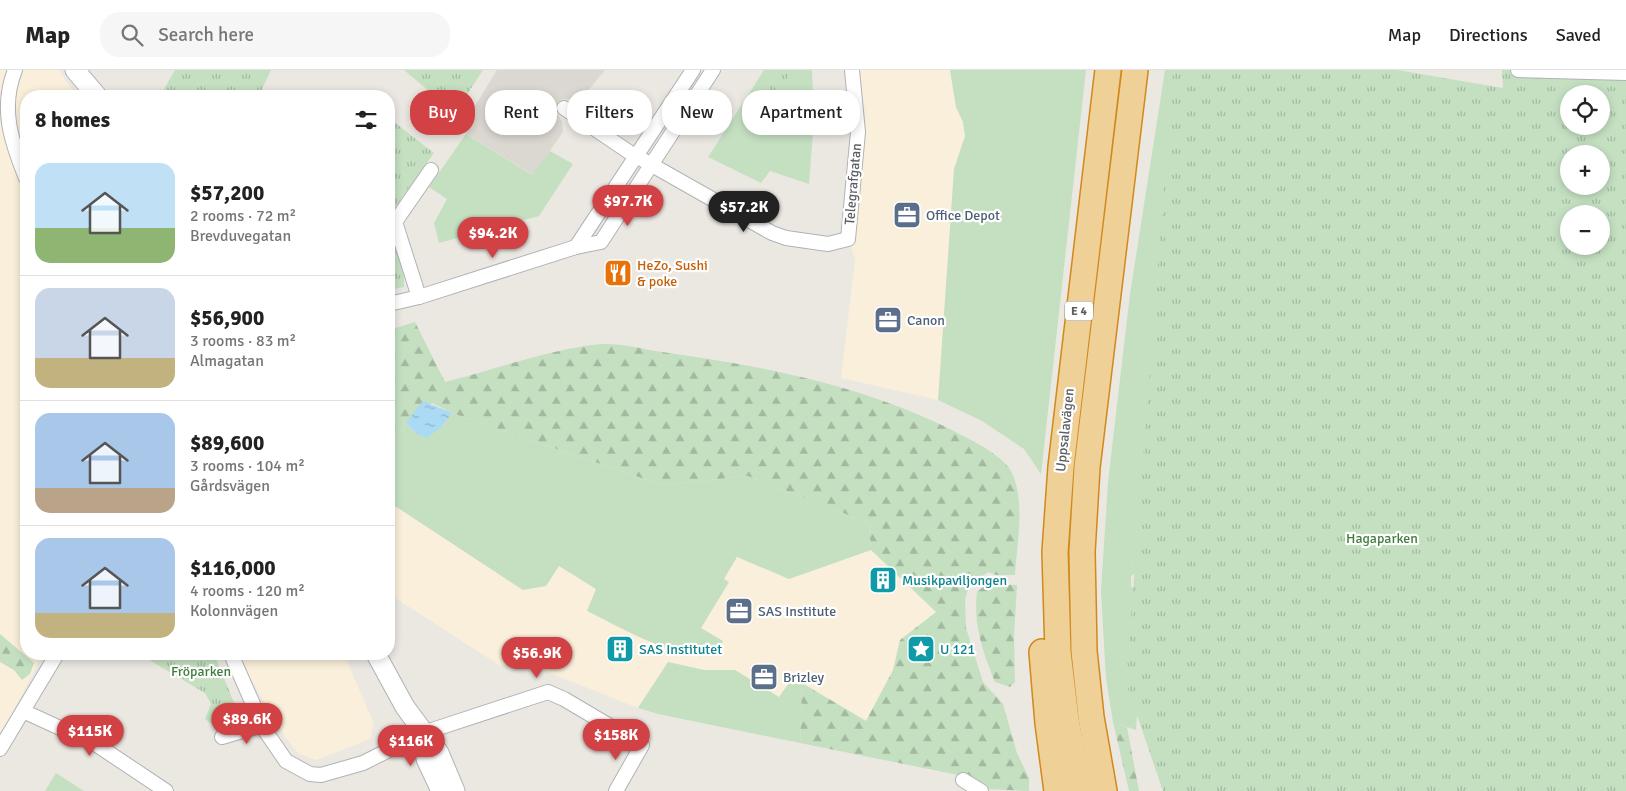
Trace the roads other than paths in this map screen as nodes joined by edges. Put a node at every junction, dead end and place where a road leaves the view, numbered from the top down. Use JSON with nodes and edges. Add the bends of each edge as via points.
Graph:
{"nodes":[{"id":1,"x":15,"y":70,"type":"edge"},
{"id":2,"x":75,"y":70,"type":"edge"},
{"id":3,"x":693,"y":70,"type":"edge"},
{"id":4,"x":713,"y":70,"type":"edge"},
{"id":5,"x":852,"y":70,"type":"edge"},
{"id":6,"x":1108,"y":70,"type":"edge"},
{"id":7,"x":1135,"y":70,"type":"edge"},
{"id":8,"x":1142,"y":70,"type":"edge"},
{"id":9,"x":1518,"y":70,"type":"edge"},
{"id":10,"x":1626,"y":73,"type":"edge"},
{"id":11,"x":92,"y":90,"type":"edge"},
{"id":12,"x":1131,"y":99,"type":"junction"},
{"id":13,"x":564,"y":108,"type":"dead end"},
{"id":14,"x":637,"y":157,"type":"junction"},
{"id":15,"x":20,"y":162,"type":"edge"},
{"id":16,"x":651,"y":165,"type":"junction"},
{"id":17,"x":431,"y":170,"type":"dead end"},
{"id":18,"x":576,"y":247,"type":"junction"},
{"id":19,"x":419,"y":297,"type":"junction"},
{"id":20,"x":395,"y":303,"type":"edge"},
{"id":21,"x":1055,"y":552,"type":"junction"},
{"id":22,"x":53,"y":660,"type":"edge"},
{"id":23,"x":234,"y":660,"type":"edge"},
{"id":24,"x":379,"y":660,"type":"edge"},
{"id":25,"x":23,"y":711,"type":"junction"},
{"id":26,"x":263,"y":725,"type":"junction"},
{"id":27,"x":423,"y":734,"type":"junction"},
{"id":28,"x":222,"y":737,"type":"dead end"},
{"id":29,"x":0,"y":749,"type":"edge"},
{"id":30,"x":963,"y":780,"type":"dead end"},
{"id":31,"x":1104,"y":784,"type":"edge"},
{"id":32,"x":166,"y":791,"type":"edge"},
{"id":33,"x":441,"y":791,"type":"edge"},
{"id":34,"x":455,"y":791,"type":"edge"},
{"id":35,"x":616,"y":791,"type":"edge"},
{"id":36,"x":980,"y":791,"type":"edge"},
{"id":37,"x":1057,"y":791,"type":"edge"},
{"id":38,"x":1080,"y":791,"type":"edge"}],
"edges":[{"from":1,"to":15,"type":"street","via":[[6,86],[4,107]]},
{"from":2,"to":11,"type":"street"},
{"from":3,"to":14,"type":"street"},
{"from":4,"to":16,"type":"street"},
{"from":5,"to":16,"type":"street","name":"Telegrafgatan","via":[[858,132],[848,239],[828,244],[786,238]]},
{"from":6,"to":21,"type":"highway","name":"Uppsalavägen","number":"E 4","via":[[1061,467]]},
{"from":7,"to":12,"type":"highway","name":"Uppsalavägen","number":"E 4"},
{"from":8,"to":12,"type":"highway"},
{"from":9,"to":10,"type":"street"},
{"from":12,"to":31,"type":"highway","name":"Uppsalavägen","number":"E 4","via":[[1087,467],[1082,552],[1084,651],[1091,717]]},
{"from":13,"to":14,"type":"street"},
{"from":14,"to":16,"type":"street"},
{"from":14,"to":18,"type":"street"},
{"from":16,"to":18,"type":"street","via":[[601,242]]},
{"from":17,"to":19,"type":"street","via":[[395,222]]},
{"from":18,"to":19,"type":"street"},
{"from":19,"to":20,"type":"street"},
{"from":21,"to":37,"type":"highway","via":[[1040,638]]},
{"from":21,"to":38,"type":"highway","name":"Uppsalavägen","number":"E 4","via":[[1058,652],[1066,720]]},
{"from":22,"to":25,"type":"street"},
{"from":23,"to":26,"type":"street"},
{"from":24,"to":27,"type":"street"},
{"from":25,"to":29,"type":"street"},
{"from":25,"to":32,"type":"street","via":[[97,745]]},
{"from":26,"to":27,"type":"street","via":[[286,761],[304,772],[321,775],[363,763]]},
{"from":26,"to":28,"type":"street"},
{"from":27,"to":33,"type":"street","via":[[426,759]]},
{"from":27,"to":34,"type":"street","via":[[439,753]]},
{"from":27,"to":35,"type":"street","via":[[548,692],[642,745]]},
{"from":30,"to":36,"type":"street"}]}
